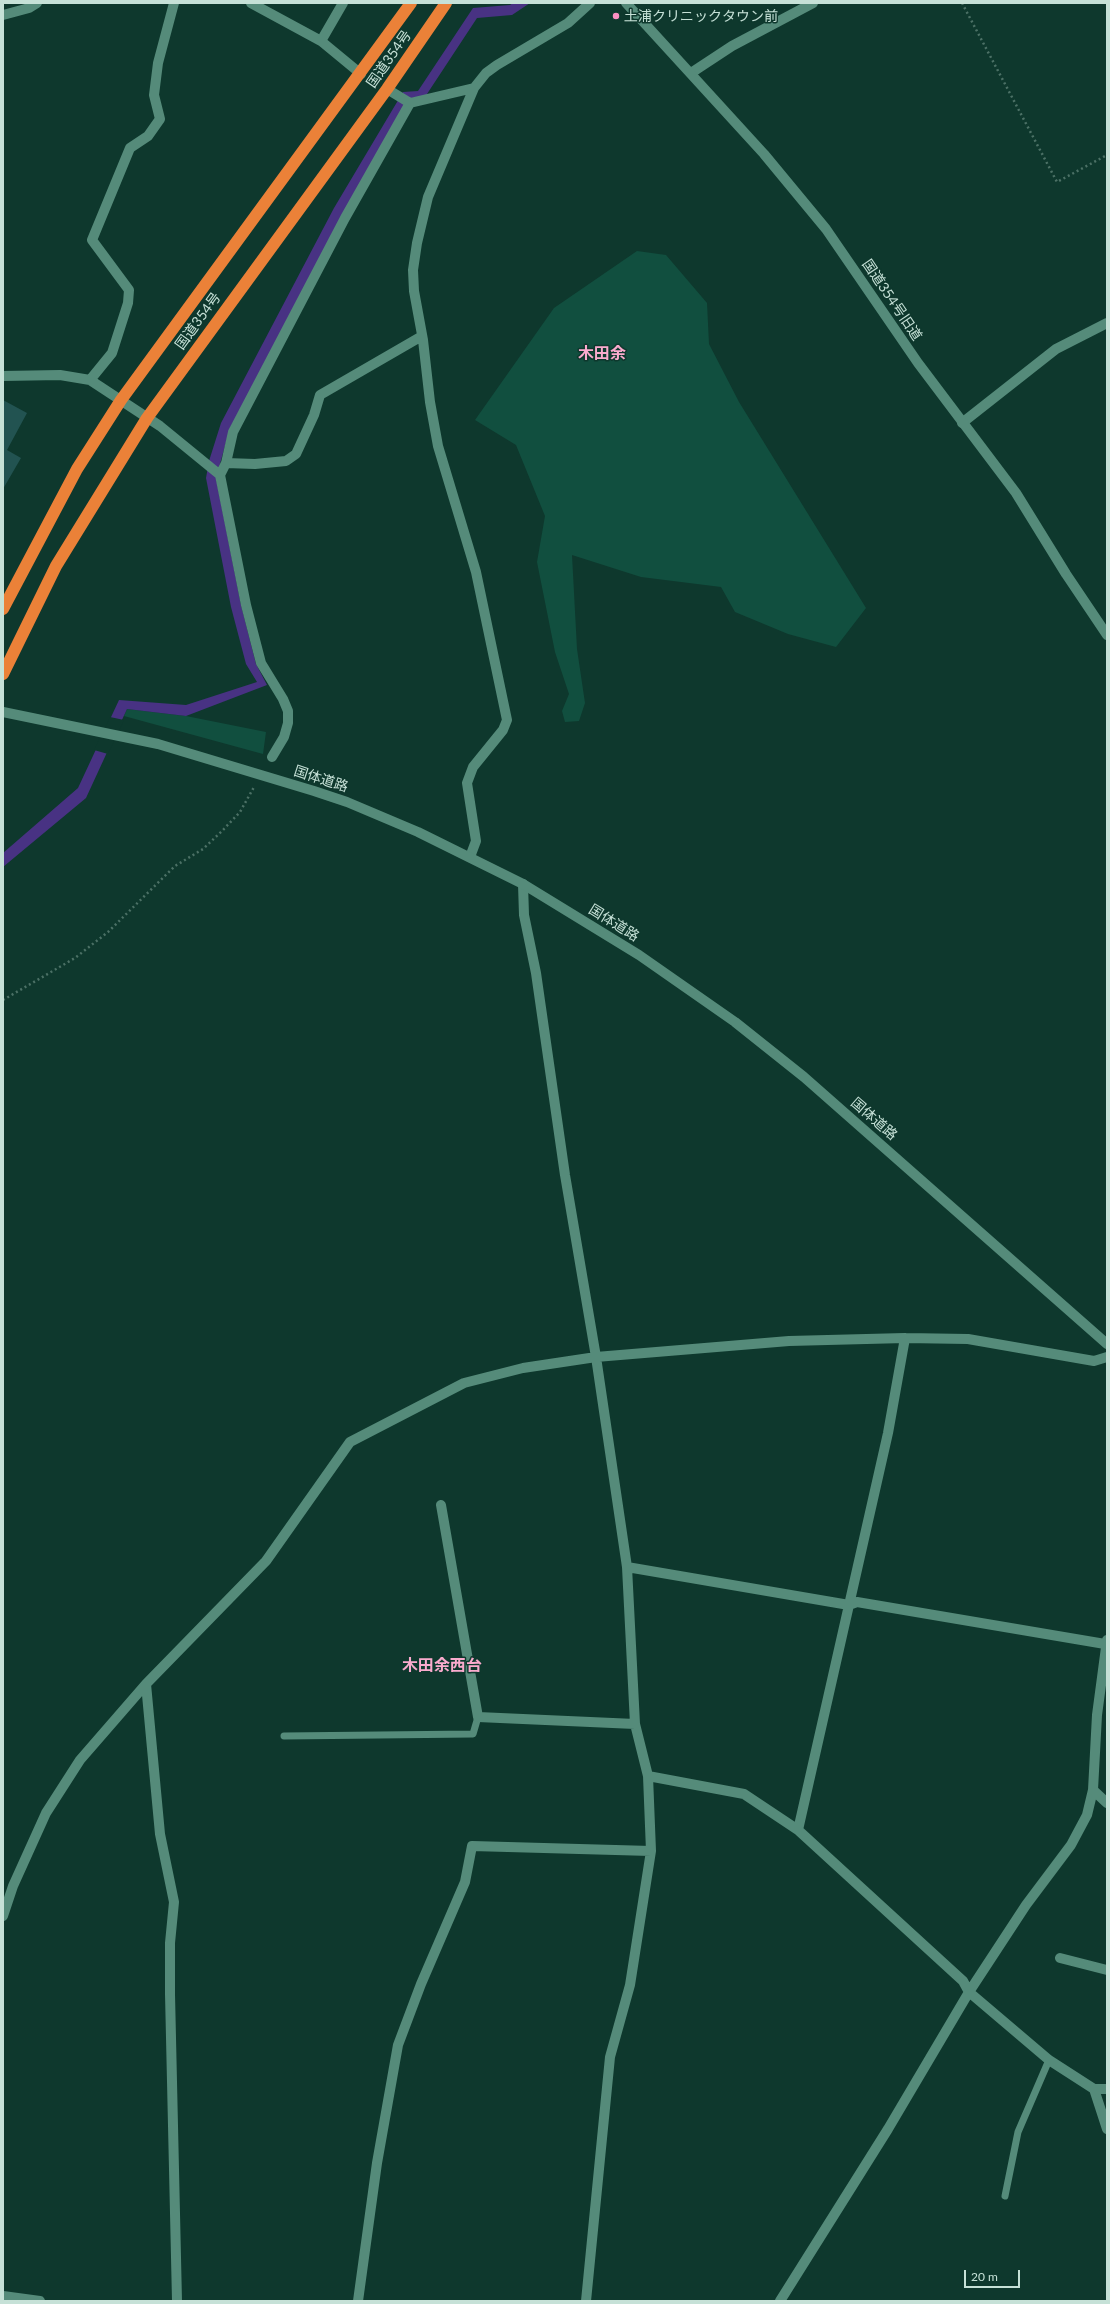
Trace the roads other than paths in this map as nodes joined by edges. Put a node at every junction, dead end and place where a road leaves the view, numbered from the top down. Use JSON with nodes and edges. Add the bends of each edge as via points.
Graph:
{"nodes":[{"id":1,"x":37,"y":3,"type":"edge"},
{"id":2,"x":174,"y":3,"type":"edge"},
{"id":3,"x":251,"y":3,"type":"edge"},
{"id":4,"x":343,"y":3,"type":"edge"},
{"id":5,"x":411,"y":3,"type":"edge"},
{"id":6,"x":446,"y":3,"type":"edge"},
{"id":7,"x":590,"y":3,"type":"edge"},
{"id":8,"x":626,"y":3,"type":"edge"},
{"id":9,"x":812,"y":3,"type":"edge"},
{"id":10,"x":3,"y":15,"type":"edge"},
{"id":11,"x":321,"y":40,"type":"junction"},
{"id":12,"x":691,"y":73,"type":"junction"},
{"id":13,"x":361,"y":74,"type":"junction"},
{"id":14,"x":474,"y":88,"type":"junction"},
{"id":15,"x":387,"y":89,"type":"junction"},
{"id":16,"x":410,"y":103,"type":"junction"},
{"id":17,"x":1107,"y":323,"type":"edge"},
{"id":18,"x":422,"y":336,"type":"junction"},
{"id":19,"x":3,"y":376,"type":"edge"},
{"id":20,"x":90,"y":380,"type":"junction"},
{"id":21,"x":122,"y":400,"type":"junction"},
{"id":22,"x":148,"y":418,"type":"junction"},
{"id":23,"x":962,"y":423,"type":"junction"},
{"id":24,"x":226,"y":463,"type":"junction"},
{"id":25,"x":220,"y":475,"type":"junction"},
{"id":26,"x":3,"y":609,"type":"edge"},
{"id":27,"x":1107,"y":635,"type":"edge"},
{"id":28,"x":3,"y":674,"type":"edge"},
{"id":29,"x":3,"y":712,"type":"edge"},
{"id":30,"x":272,"y":756,"type":"dead end"},
{"id":31,"x":470,"y":857,"type":"junction"},
{"id":32,"x":523,"y":884,"type":"junction"},
{"id":33,"x":905,"y":1338,"type":"junction"},
{"id":34,"x":1107,"y":1344,"type":"edge"},
{"id":35,"x":596,"y":1357,"type":"junction"},
{"id":36,"x":1107,"y":1357,"type":"edge"},
{"id":37,"x":441,"y":1505,"type":"dead end"},
{"id":38,"x":627,"y":1567,"type":"junction"},
{"id":39,"x":849,"y":1605,"type":"junction"},
{"id":40,"x":1106,"y":1642,"type":"edge"},
{"id":41,"x":146,"y":1684,"type":"junction"},
{"id":42,"x":478,"y":1717,"type":"junction"},
{"id":43,"x":635,"y":1724,"type":"junction"},
{"id":44,"x":284,"y":1736,"type":"dead end"},
{"id":45,"x":648,"y":1776,"type":"junction"},
{"id":46,"x":1093,"y":1790,"type":"junction"},
{"id":47,"x":1107,"y":1804,"type":"edge"},
{"id":48,"x":798,"y":1830,"type":"junction"},
{"id":49,"x":652,"y":1851,"type":"junction"},
{"id":50,"x":3,"y":1916,"type":"edge"},
{"id":51,"x":1060,"y":1958,"type":"dead end"},
{"id":52,"x":1107,"y":1970,"type":"edge"},
{"id":53,"x":969,"y":1992,"type":"junction"},
{"id":54,"x":1049,"y":2060,"type":"junction"},
{"id":55,"x":1094,"y":2089,"type":"junction"},
{"id":56,"x":1107,"y":2089,"type":"edge"},
{"id":57,"x":1107,"y":2129,"type":"edge"},
{"id":58,"x":1005,"y":2196,"type":"dead end"},
{"id":59,"x":3,"y":2296,"type":"edge"},
{"id":60,"x":40,"y":2301,"type":"edge"},
{"id":61,"x":177,"y":2301,"type":"edge"},
{"id":62,"x":358,"y":2301,"type":"edge"},
{"id":63,"x":586,"y":2301,"type":"edge"},
{"id":64,"x":780,"y":2301,"type":"edge"}],
"edges":[{"from":1,"to":10,"type":"street","via":[[29,8]]},
{"from":2,"to":20,"type":"street","via":[[158,63],[154,95],[160,119],[148,136],[130,148],[92,240],[129,290],[128,303],[112,353]]},
{"from":3,"to":11,"type":"street"},
{"from":4,"to":11,"type":"street"},
{"from":5,"to":13,"type":"highway","name":"国道354号"},
{"from":6,"to":15,"type":"highway","name":"国道354号"},
{"from":7,"to":14,"type":"street","via":[[568,23],[497,64]]},
{"from":8,"to":12,"type":"street","name":"国道354号旧道"},
{"from":9,"to":12,"type":"street","via":[[732,46]]},
{"from":11,"to":13,"type":"street"},
{"from":12,"to":23,"type":"street","name":"国道354号旧道","via":[[764,154],[826,229]]},
{"from":13,"to":21,"type":"highway","name":"国道354号"},
{"from":14,"to":16,"type":"street"},
{"from":14,"to":18,"type":"street","via":[[428,196],[417,243],[413,270],[414,291]]},
{"from":15,"to":16,"type":"street"},
{"from":15,"to":22,"type":"highway","name":"国道354号"},
{"from":16,"to":24,"type":"street","via":[[345,218],[233,432]]},
{"from":17,"to":23,"type":"street","via":[[1056,349]]},
{"from":18,"to":24,"type":"street","via":[[320,395],[296,454],[286,461]]},
{"from":18,"to":31,"type":"street","via":[[438,446],[476,572],[507,720],[504,730],[473,766],[467,783],[476,841]]},
{"from":19,"to":20,"type":"street","via":[[60,375]]},
{"from":20,"to":21,"type":"street"},
{"from":21,"to":22,"type":"street"},
{"from":21,"to":26,"type":"highway","name":"国道354号","via":[[77,469]]},
{"from":22,"to":25,"type":"street"},
{"from":22,"to":28,"type":"highway","name":"国道354号","via":[[56,566]]},
{"from":23,"to":27,"type":"street","name":"国道354号旧道","via":[[1016,493]]},
{"from":24,"to":25,"type":"street"},
{"from":25,"to":30,"type":"street","via":[[246,605],[261,663],[288,711],[284,737]]},
{"from":29,"to":31,"type":"street","name":"国体道路","via":[[158,744],[347,802]]},
{"from":31,"to":32,"type":"street","name":"国体道路"},
{"from":32,"to":34,"type":"street","name":"国体道路","via":[[640,955],[735,1022],[804,1077]]},
{"from":32,"to":35,"type":"street","via":[[524,915],[536,973],[565,1175]]},
{"from":33,"to":35,"type":"street","via":[[789,1341]]},
{"from":33,"to":36,"type":"street","via":[[968,1339],[1094,1361]]},
{"from":33,"to":39,"type":"street","via":[[888,1433]]},
{"from":35,"to":38,"type":"street"},
{"from":35,"to":41,"type":"street","via":[[523,1368],[464,1383],[350,1442],[266,1561]]},
{"from":37,"to":42,"type":"street"},
{"from":38,"to":39,"type":"street"},
{"from":38,"to":43,"type":"street"},
{"from":39,"to":40,"type":"street","via":[[857,1602]]},
{"from":39,"to":48,"type":"street"},
{"from":40,"to":46,"type":"street","via":[[1097,1715]]},
{"from":41,"to":50,"type":"street","via":[[80,1760],[46,1813],[13,1886]]},
{"from":41,"to":61,"type":"street","via":[[160,1834],[174,1902],[170,1943],[170,1994]]},
{"from":42,"to":43,"type":"street"},
{"from":42,"to":44,"type":"lane","via":[[473,1734]]},
{"from":43,"to":45,"type":"street"},
{"from":45,"to":48,"type":"street","via":[[744,1794]]},
{"from":45,"to":49,"type":"street"},
{"from":46,"to":47,"type":"street"},
{"from":46,"to":53,"type":"street","via":[[1087,1814],[1071,1844],[1026,1905]]},
{"from":48,"to":53,"type":"street","via":[[963,1981]]},
{"from":49,"to":62,"type":"street","via":[[472,1846],[465,1882],[398,2045],[377,2163]]},
{"from":49,"to":63,"type":"street","via":[[630,1985],[610,2057]]},
{"from":51,"to":52,"type":"street"},
{"from":53,"to":54,"type":"street"},
{"from":53,"to":64,"type":"street","via":[[888,2129]]},
{"from":54,"to":55,"type":"street"},
{"from":54,"to":58,"type":"lane","via":[[1018,2132]]},
{"from":55,"to":56,"type":"street"},
{"from":55,"to":57,"type":"street"},
{"from":59,"to":60,"type":"street"}]}
